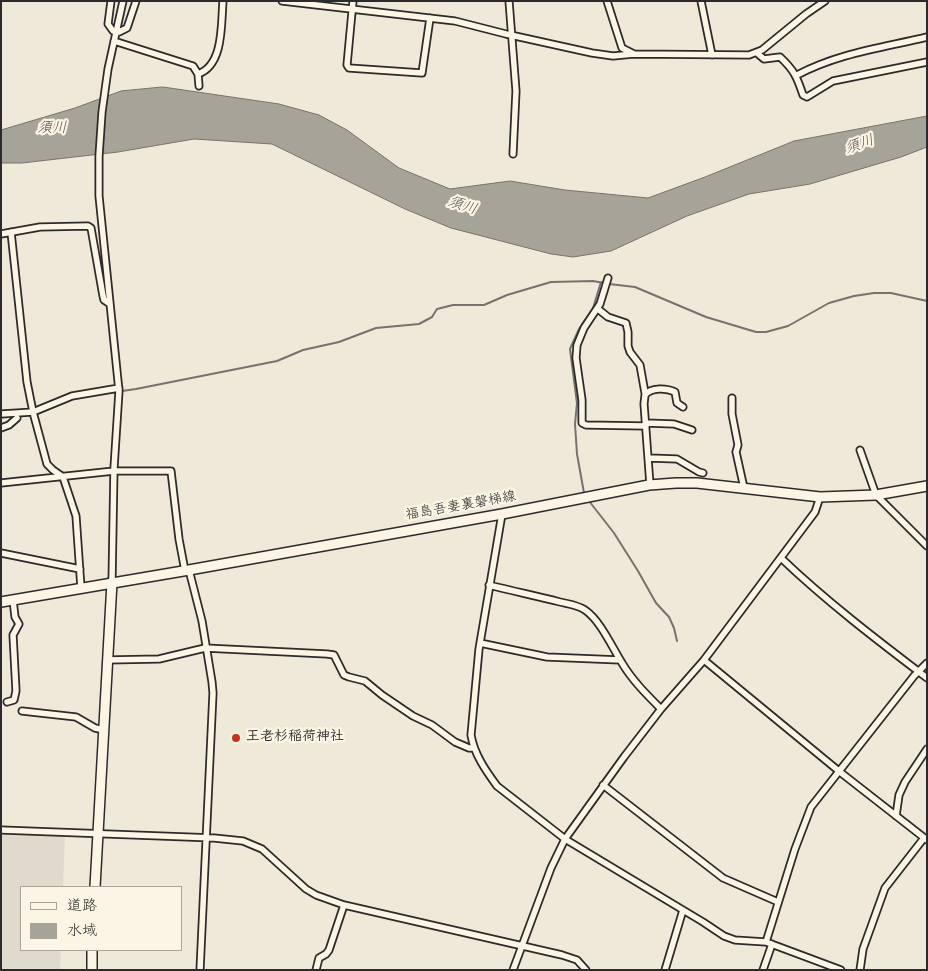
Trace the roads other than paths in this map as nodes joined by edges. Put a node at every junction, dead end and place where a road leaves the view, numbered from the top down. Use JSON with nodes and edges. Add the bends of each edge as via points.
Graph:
{"nodes":[{"id":1,"x":111,"y":1,"type":"edge"},
{"id":2,"x":123,"y":1,"type":"edge"},
{"id":3,"x":136,"y":1,"type":"edge"},
{"id":4,"x":223,"y":1,"type":"edge"},
{"id":5,"x":282,"y":1,"type":"edge"},
{"id":6,"x":353,"y":1,"type":"edge"},
{"id":7,"x":509,"y":1,"type":"edge"},
{"id":8,"x":607,"y":1,"type":"edge"},
{"id":9,"x":701,"y":1,"type":"edge"},
{"id":10,"x":826,"y":1,"type":"edge"},
{"id":11,"x":352,"y":8,"type":"junction"},
{"id":12,"x":430,"y":18,"type":"junction"},
{"id":13,"x":116,"y":32,"type":"junction"},
{"id":14,"x":512,"y":36,"type":"junction"},
{"id":15,"x":927,"y":37,"type":"edge"},
{"id":16,"x":114,"y":41,"type":"junction"},
{"id":17,"x":758,"y":53,"type":"junction"},
{"id":18,"x":634,"y":54,"type":"junction"},
{"id":19,"x":712,"y":55,"type":"junction"},
{"id":20,"x":927,"y":62,"type":"edge"},
{"id":21,"x":198,"y":74,"type":"junction"},
{"id":22,"x":796,"y":75,"type":"junction"},
{"id":23,"x":199,"y":86,"type":"dead end"},
{"id":24,"x":513,"y":154,"type":"dead end"},
{"id":25,"x":11,"y":232,"type":"junction"},
{"id":26,"x":1,"y":234,"type":"edge"},
{"id":27,"x":608,"y":278,"type":"dead end"},
{"id":28,"x":110,"y":304,"type":"junction"},
{"id":29,"x":598,"y":309,"type":"junction"},
{"id":30,"x":119,"y":388,"type":"junction"},
{"id":31,"x":646,"y":393,"type":"junction"},
{"id":32,"x":732,"y":398,"type":"dead end"},
{"id":33,"x":683,"y":407,"type":"dead end"},
{"id":34,"x":33,"y":412,"type":"junction"},
{"id":35,"x":1,"y":414,"type":"edge"},
{"id":36,"x":17,"y":418,"type":"dead end"},
{"id":37,"x":646,"y":424,"type":"junction"},
{"id":38,"x":1,"y":428,"type":"edge"},
{"id":39,"x":692,"y":430,"type":"dead end"},
{"id":40,"x":860,"y":450,"type":"dead end"},
{"id":41,"x":649,"y":458,"type":"junction"},
{"id":42,"x":114,"y":471,"type":"junction"},
{"id":43,"x":703,"y":472,"type":"dead end"},
{"id":44,"x":63,"y":476,"type":"junction"},
{"id":45,"x":1,"y":484,"type":"edge"},
{"id":46,"x":650,"y":485,"type":"junction"},
{"id":47,"x":927,"y":486,"type":"edge"},
{"id":48,"x":744,"y":488,"type":"junction"},
{"id":49,"x":876,"y":494,"type":"junction"},
{"id":50,"x":820,"y":497,"type":"junction"},
{"id":51,"x":502,"y":514,"type":"junction"},
{"id":52,"x":927,"y":546,"type":"edge"},
{"id":53,"x":1,"y":553,"type":"edge"},
{"id":54,"x":781,"y":558,"type":"junction"},
{"id":55,"x":80,"y":569,"type":"junction"},
{"id":56,"x":187,"y":571,"type":"junction"},
{"id":57,"x":112,"y":582,"type":"junction"},
{"id":58,"x":489,"y":585,"type":"junction"},
{"id":59,"x":81,"y":588,"type":"junction"},
{"id":60,"x":13,"y":600,"type":"junction"},
{"id":61,"x":1,"y":602,"type":"edge"},
{"id":62,"x":480,"y":643,"type":"junction"},
{"id":63,"x":205,"y":648,"type":"junction"},
{"id":64,"x":108,"y":660,"type":"junction"},
{"id":65,"x":620,"y":660,"type":"junction"},
{"id":66,"x":704,"y":660,"type":"junction"},
{"id":67,"x":927,"y":663,"type":"edge"},
{"id":68,"x":918,"y":671,"type":"junction"},
{"id":69,"x":927,"y":678,"type":"edge"},
{"id":70,"x":7,"y":702,"type":"dead end"},
{"id":71,"x":661,"y":709,"type":"junction"},
{"id":72,"x":22,"y":712,"type":"dead end"},
{"id":73,"x":104,"y":730,"type":"junction"},
{"id":74,"x":473,"y":748,"type":"junction"},
{"id":75,"x":927,"y":749,"type":"edge"},
{"id":76,"x":840,"y":772,"type":"junction"},
{"id":77,"x":603,"y":785,"type":"junction"},
{"id":78,"x":896,"y":816,"type":"junction"},
{"id":79,"x":1,"y":830,"type":"edge"},
{"id":80,"x":98,"y":833,"type":"junction"},
{"id":81,"x":206,"y":838,"type":"junction"},
{"id":82,"x":565,"y":839,"type":"junction"},
{"id":83,"x":925,"y":839,"type":"edge"},
{"id":84,"x":95,"y":886,"type":"edge"},
{"id":85,"x":778,"y":902,"type":"junction"},
{"id":86,"x":344,"y":904,"type":"junction"},
{"id":87,"x":683,"y":910,"type":"junction"},
{"id":88,"x":769,"y":943,"type":"junction"},
{"id":89,"x":523,"y":947,"type":"junction"},
{"id":90,"x":92,"y":951,"type":"edge"},
{"id":91,"x":92,"y":970,"type":"edge"},
{"id":92,"x":200,"y":970,"type":"edge"},
{"id":93,"x":316,"y":970,"type":"edge"},
{"id":94,"x":513,"y":970,"type":"edge"},
{"id":95,"x":586,"y":970,"type":"edge"},
{"id":96,"x":665,"y":970,"type":"edge"},
{"id":97,"x":763,"y":970,"type":"edge"},
{"id":98,"x":841,"y":970,"type":"edge"},
{"id":99,"x":860,"y":970,"type":"edge"}],
"edges":[{"from":1,"to":13,"type":"street","via":[[108,24]]},
{"from":2,"to":13,"type":"street"},
{"from":3,"to":13,"type":"street","via":[[127,28]]},
{"from":4,"to":21,"type":"street","via":[[218,52],[209,69]]},
{"from":5,"to":11,"type":"street"},
{"from":6,"to":11,"type":"street"},
{"from":7,"to":14,"type":"street"},
{"from":8,"to":18,"type":"street","via":[[622,48]]},
{"from":9,"to":19,"type":"street"},
{"from":10,"to":17,"type":"street"},
{"from":11,"to":12,"type":"street"},
{"from":11,"to":12,"type":"street","via":[[349,68],[422,73]]},
{"from":12,"to":14,"type":"street"},
{"from":13,"to":16,"type":"street"},
{"from":14,"to":18,"type":"street","via":[[613,56]]},
{"from":14,"to":24,"type":"street","via":[[516,91]]},
{"from":15,"to":22,"type":"street","via":[[846,54],[818,63]]},
{"from":16,"to":21,"type":"street","via":[[188,64]]},
{"from":16,"to":28,"type":"street","via":[[102,112],[99,156],[99,196]]},
{"from":17,"to":19,"type":"street"},
{"from":17,"to":22,"type":"street","via":[[764,59],[780,57]]},
{"from":18,"to":19,"type":"street"},
{"from":20,"to":22,"type":"street","via":[[833,81],[807,97],[803,95]]},
{"from":21,"to":23,"type":"street"},
{"from":25,"to":26,"type":"street"},
{"from":25,"to":28,"type":"street","via":[[40,227],[91,228],[103,296]]},
{"from":25,"to":34,"type":"street"},
{"from":27,"to":29,"type":"street"},
{"from":28,"to":30,"type":"street"},
{"from":29,"to":31,"type":"street","via":[[608,317],[626,323],[628,346],[640,365]]},
{"from":29,"to":37,"type":"street","via":[[579,338],[575,352],[582,423]]},
{"from":30,"to":34,"type":"street","via":[[72,396]]},
{"from":30,"to":42,"type":"street"},
{"from":31,"to":33,"type":"street","via":[[650,390],[675,392],[678,403]]},
{"from":31,"to":37,"type":"street"},
{"from":32,"to":48,"type":"street","via":[[738,445],[736,452]]},
{"from":34,"to":35,"type":"street"},
{"from":34,"to":44,"type":"street","via":[[48,464]]},
{"from":36,"to":38,"type":"street"},
{"from":37,"to":39,"type":"street","via":[[674,424]]},
{"from":37,"to":41,"type":"street"},
{"from":40,"to":49,"type":"street"},
{"from":41,"to":43,"type":"street","via":[[677,459]]},
{"from":41,"to":46,"type":"street"},
{"from":42,"to":44,"type":"street"},
{"from":42,"to":56,"type":"street","via":[[171,471],[179,539]]},
{"from":42,"to":57,"type":"street"},
{"from":44,"to":45,"type":"street"},
{"from":44,"to":55,"type":"street","via":[[76,516]]},
{"from":46,"to":48,"type":"main road","name":"福島吾妻裏磐梯線","via":[[697,483]]},
{"from":46,"to":51,"type":"main road","name":"福島吾妻裏磐梯線"},
{"from":47,"to":49,"type":"main road","name":"福島吾妻裏磐梯線"},
{"from":48,"to":50,"type":"main road","name":"福島吾妻裏磐梯線"},
{"from":49,"to":50,"type":"main road","name":"福島吾妻裏磐梯線"},
{"from":49,"to":52,"type":"street"},
{"from":50,"to":54,"type":"street","via":[[815,512]]},
{"from":51,"to":56,"type":"main road","name":"福島吾妻裏磐梯線"},
{"from":51,"to":58,"type":"street"},
{"from":53,"to":55,"type":"street"},
{"from":54,"to":66,"type":"street"},
{"from":54,"to":68,"type":"street"},
{"from":55,"to":59,"type":"street"},
{"from":56,"to":57,"type":"main road","name":"福島吾妻裏磐梯線"},
{"from":56,"to":63,"type":"street","via":[[202,621]]},
{"from":57,"to":59,"type":"main road","name":"福島吾妻裏磐梯線"},
{"from":57,"to":64,"type":"main road"},
{"from":58,"to":62,"type":"street"},
{"from":58,"to":65,"type":"street","via":[[572,604],[585,610],[606,635]]},
{"from":59,"to":60,"type":"main road","name":"福島吾妻裏磐梯線"},
{"from":60,"to":61,"type":"main road","name":"福島吾妻裏磐梯線"},
{"from":60,"to":70,"type":"street","via":[[18,624],[14,635],[16,691],[14,700]]},
{"from":62,"to":65,"type":"street","via":[[547,657]]},
{"from":62,"to":74,"type":"street","via":[[471,735]]},
{"from":63,"to":64,"type":"street","via":[[160,659]]},
{"from":63,"to":74,"type":"street","via":[[334,655],[344,675],[365,681],[413,716],[455,742]]},
{"from":63,"to":81,"type":"street","via":[[213,693]]},
{"from":64,"to":73,"type":"main road"},
{"from":65,"to":71,"type":"street"},
{"from":66,"to":71,"type":"street"},
{"from":66,"to":76,"type":"street"},
{"from":67,"to":68,"type":"street"},
{"from":68,"to":69,"type":"street"},
{"from":68,"to":76,"type":"street"},
{"from":71,"to":77,"type":"street"},
{"from":72,"to":73,"type":"street","via":[[76,717]]},
{"from":73,"to":80,"type":"main road"},
{"from":74,"to":82,"type":"street","via":[[498,786]]},
{"from":75,"to":78,"type":"street","via":[[905,782]]},
{"from":76,"to":78,"type":"street"},
{"from":76,"to":85,"type":"street","via":[[807,816]]},
{"from":77,"to":82,"type":"street"},
{"from":77,"to":85,"type":"street","via":[[724,878]]},
{"from":78,"to":83,"type":"street"},
{"from":79,"to":80,"type":"street"},
{"from":80,"to":81,"type":"street"},
{"from":80,"to":84,"type":"main road"},
{"from":81,"to":86,"type":"street","via":[[243,841],[258,847],[306,889]]},
{"from":81,"to":92,"type":"street"},
{"from":82,"to":87,"type":"street"},
{"from":82,"to":89,"type":"street","via":[[551,868]]},
{"from":83,"to":99,"type":"street","via":[[885,888],[863,949]]},
{"from":85,"to":88,"type":"street"},
{"from":86,"to":89,"type":"street"},
{"from":86,"to":93,"type":"street","via":[[332,943],[326,954],[319,958]]},
{"from":87,"to":88,"type":"street","via":[[734,940]]},
{"from":87,"to":96,"type":"street"},
{"from":88,"to":97,"type":"street"},
{"from":88,"to":98,"type":"street"},
{"from":89,"to":94,"type":"street"},
{"from":89,"to":95,"type":"street","via":[[577,960]]},
{"from":90,"to":91,"type":"main road"}]}
